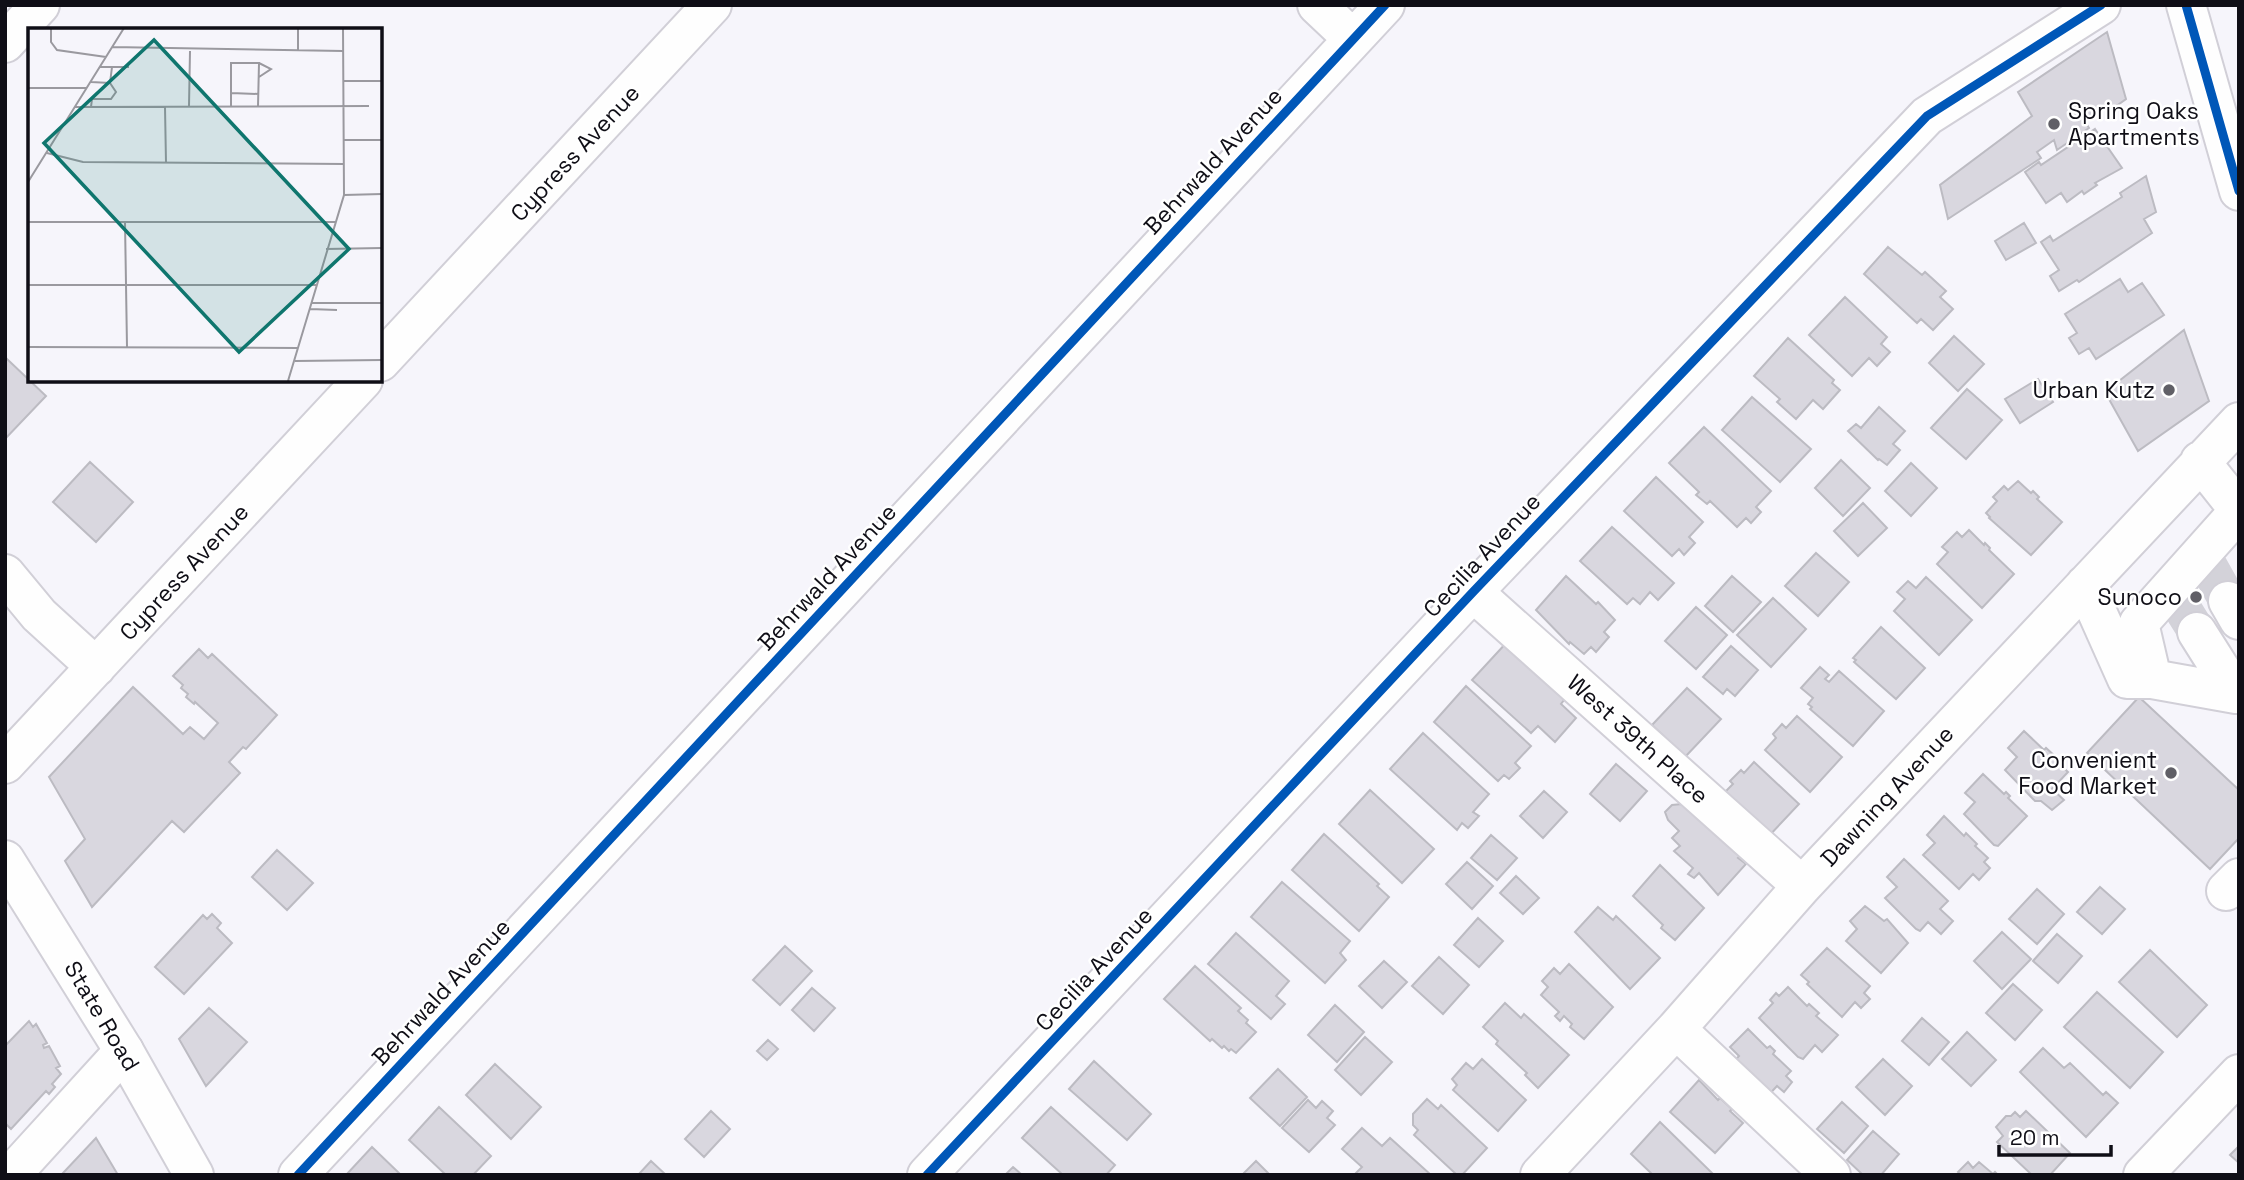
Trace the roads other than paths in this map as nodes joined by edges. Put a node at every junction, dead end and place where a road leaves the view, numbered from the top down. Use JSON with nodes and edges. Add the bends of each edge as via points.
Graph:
{"nodes":[{"id":1,"x":40,"y":5,"type":"edge"},
{"id":2,"x":712,"y":5,"type":"edge"},
{"id":3,"x":1317,"y":5,"type":"edge"},
{"id":4,"x":1385,"y":5,"type":"edge"},
{"id":5,"x":2101,"y":5,"type":"edge"},
{"id":6,"x":2186,"y":5,"type":"edge"},
{"id":7,"x":1353,"y":39,"type":"junction"},
{"id":8,"x":5,"y":43,"type":"edge"},
{"id":9,"x":2239,"y":191,"type":"edge"},
{"id":10,"x":382,"y":360,"type":"edge"},
{"id":11,"x":361,"y":382,"type":"edge"},
{"id":12,"x":2239,"y":422,"type":"edge"},
{"id":13,"x":2200,"y":461,"type":"junction"},
{"id":14,"x":2239,"y":511,"type":"edge"},
{"id":15,"x":5,"y":574,"type":"edge"},
{"id":16,"x":2085,"y":585,"type":"junction"},
{"id":17,"x":1474,"y":592,"type":"junction"},
{"id":18,"x":2197,"y":632,"type":"tunnel mouth"},
{"id":19,"x":96,"y":667,"type":"junction"},
{"id":20,"x":2152,"y":679,"type":"junction"},
{"id":21,"x":2238,"y":694,"type":"edge"},
{"id":22,"x":5,"y":764,"type":"edge"},
{"id":23,"x":5,"y":860,"type":"edge"},
{"id":24,"x":1802,"y":886,"type":"junction"},
{"id":25,"x":1676,"y":1029,"type":"junction"},
{"id":26,"x":124,"y":1051,"type":"junction"},
{"id":27,"x":2239,"y":1074,"type":"edge"},
{"id":28,"x":12,"y":1175,"type":"edge"},
{"id":29,"x":194,"y":1175,"type":"edge"},
{"id":30,"x":298,"y":1175,"type":"edge"},
{"id":31,"x":927,"y":1175,"type":"edge"},
{"id":32,"x":1540,"y":1175,"type":"edge"},
{"id":33,"x":1831,"y":1175,"type":"edge"},
{"id":34,"x":2143,"y":1175,"type":"edge"}],
"edges":[{"from":1,"to":8,"type":"street"},
{"from":2,"to":10,"type":"street","name":"Cypress Avenue"},
{"from":3,"to":7,"type":"street"},
{"from":4,"to":7,"type":"street","name":"Behrwald Avenue"},
{"from":5,"to":17,"type":"street","name":"Cecilia Avenue","via":[[1927,117]]},
{"from":6,"to":9,"type":"street"},
{"from":7,"to":30,"type":"street","name":"Behrwald Avenue"},
{"from":11,"to":19,"type":"street","name":"Cypress Avenue"},
{"from":12,"to":13,"type":"street","name":"Dawning Avenue"},
{"from":13,"to":14,"type":"street"},
{"from":13,"to":16,"type":"street","name":"Dawning Avenue"},
{"from":14,"to":20,"type":"street","via":[[2174,594],[2139,622]]},
{"from":15,"to":19,"type":"street","via":[[39,615]]},
{"from":16,"to":20,"type":"street","via":[[2126,679]]},
{"from":16,"to":24,"type":"street","name":"Dawning Avenue"},
{"from":17,"to":24,"type":"street","name":"West 39th Place"},
{"from":17,"to":31,"type":"street","name":"Cecilia Avenue"},
{"from":18,"to":21,"type":"street"},
{"from":19,"to":22,"type":"street","name":"Cypress Avenue"},
{"from":20,"to":21,"type":"street"},
{"from":23,"to":26,"type":"street","name":"State Road"},
{"from":24,"to":25,"type":"street","name":"Dawning Avenue"},
{"from":25,"to":32,"type":"street","name":"Dawning Avenue"},
{"from":25,"to":33,"type":"street"},
{"from":26,"to":28,"type":"street"},
{"from":26,"to":29,"type":"street","name":"State Road"},
{"from":27,"to":34,"type":"street"}]}
